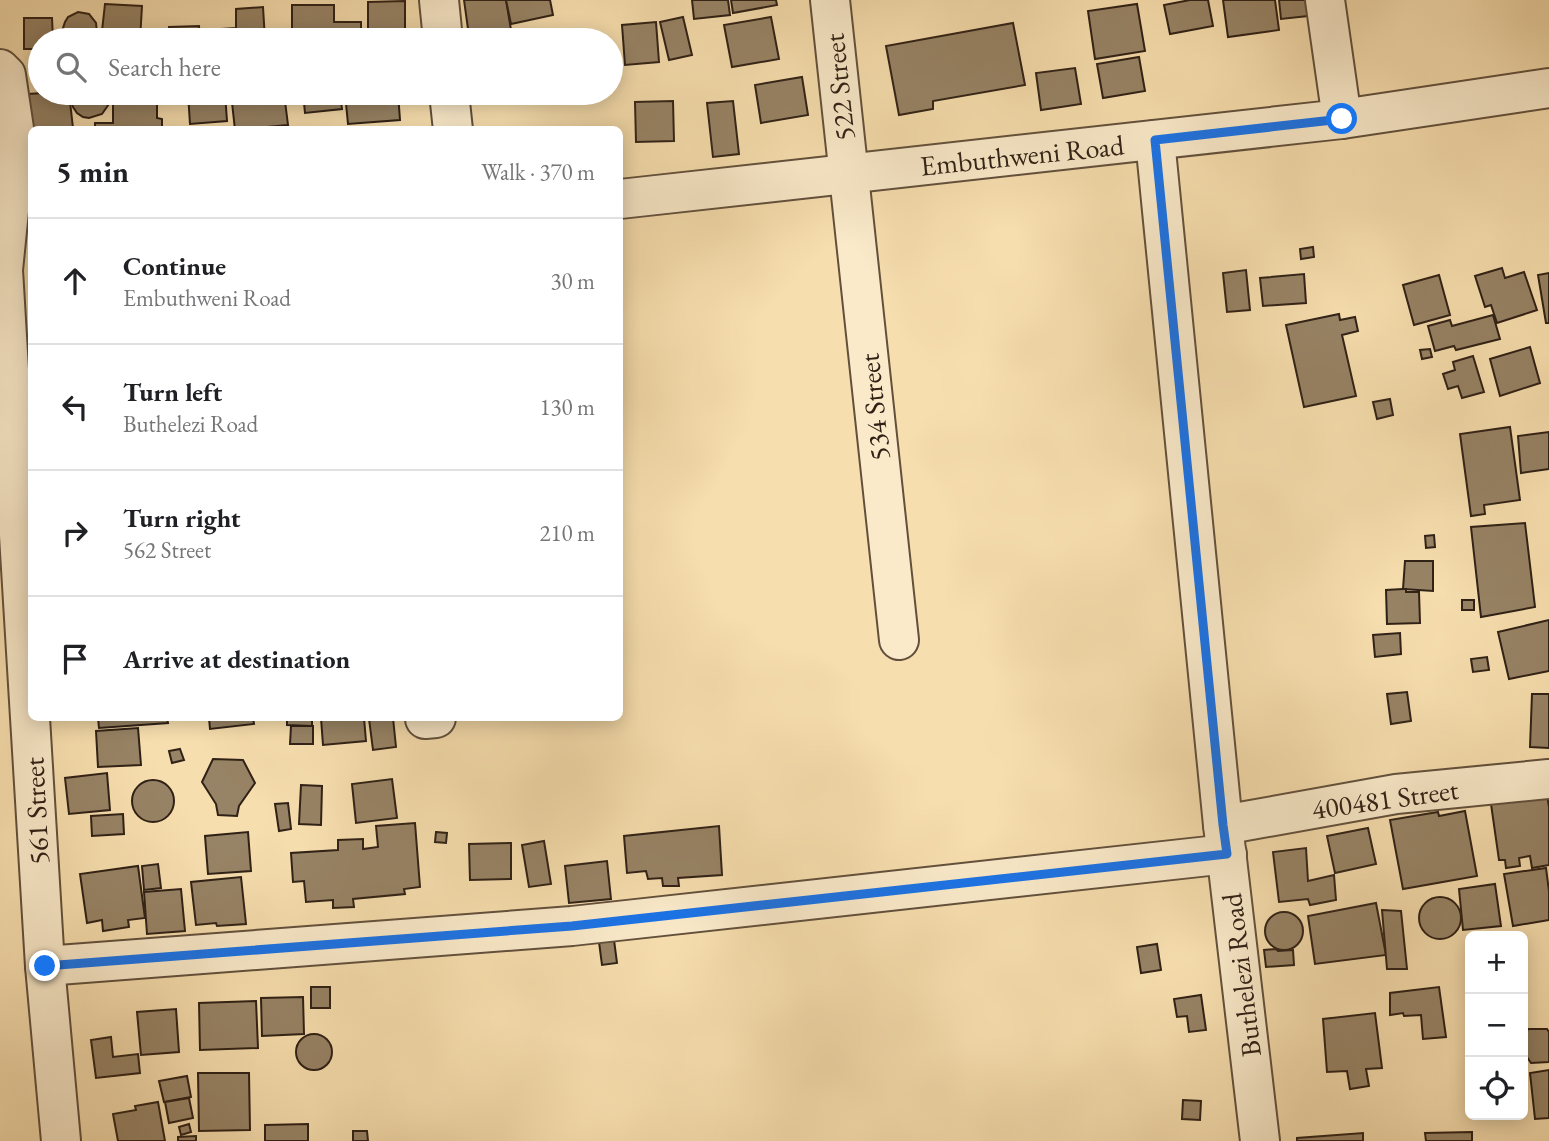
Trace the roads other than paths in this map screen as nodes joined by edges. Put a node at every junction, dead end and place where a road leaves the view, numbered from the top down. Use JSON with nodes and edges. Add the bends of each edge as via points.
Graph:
{"nodes":[{"id":1,"x":439,"y":0,"type":"edge"},
{"id":2,"x":830,"y":0,"type":"edge"},
{"id":3,"x":1325,"y":0,"type":"edge"},
{"id":4,"x":442,"y":28,"type":"edge"},
{"id":5,"x":0,"y":69,"type":"edge"},
{"id":6,"x":1549,"y":88,"type":"edge"},
{"id":7,"x":450,"y":105,"type":"edge"},
{"id":8,"x":1342,"y":119,"type":"junction"},
{"id":9,"x":453,"y":126,"type":"edge"},
{"id":10,"x":1155,"y":140,"type":"junction"},
{"id":11,"x":849,"y":174,"type":"junction"},
{"id":12,"x":623,"y":199,"type":"edge"},
{"id":13,"x":12,"y":269,"type":"edge"},
{"id":14,"x":28,"y":607,"type":"edge"},
{"id":15,"x":899,"y":640,"type":"dead end"},
{"id":16,"x":33,"y":721,"type":"edge"},
{"id":17,"x":1549,"y":779,"type":"edge"},
{"id":18,"x":1225,"y":840,"type":"junction"},
{"id":19,"x":45,"y":966,"type":"junction"},
{"id":20,"x":61,"y":1141,"type":"edge"},
{"id":21,"x":1260,"y":1141,"type":"edge"}],
"edges":[{"from":1,"to":4,"type":"street"},
{"from":2,"to":11,"type":"street","name":"522 Street"},
{"from":3,"to":8,"type":"street"},
{"from":5,"to":13,"type":"street","name":"561 Street","via":[[6,75],[16,142]]},
{"from":6,"to":8,"type":"street","name":"Embuthweni Road"},
{"from":7,"to":9,"type":"street"},
{"from":8,"to":10,"type":"street","name":"Embuthweni Road"},
{"from":10,"to":11,"type":"street","name":"Embuthweni Road"},
{"from":10,"to":18,"type":"street","name":"Buthelezi Road"},
{"from":11,"to":12,"type":"street","name":"Embuthweni Road"},
{"from":11,"to":15,"type":"street","name":"534 Street"},
{"from":13,"to":14,"type":"street","name":"561 Street"},
{"from":16,"to":19,"type":"street","name":"561 Street"},
{"from":17,"to":18,"type":"street","name":"400481 Street","via":[[1396,794]]},
{"from":18,"to":19,"type":"street","name":"400481 Street","via":[[572,926]]},
{"from":18,"to":21,"type":"street","name":"Buthelezi Road"},
{"from":19,"to":20,"type":"street","name":"561 Street"}]}
